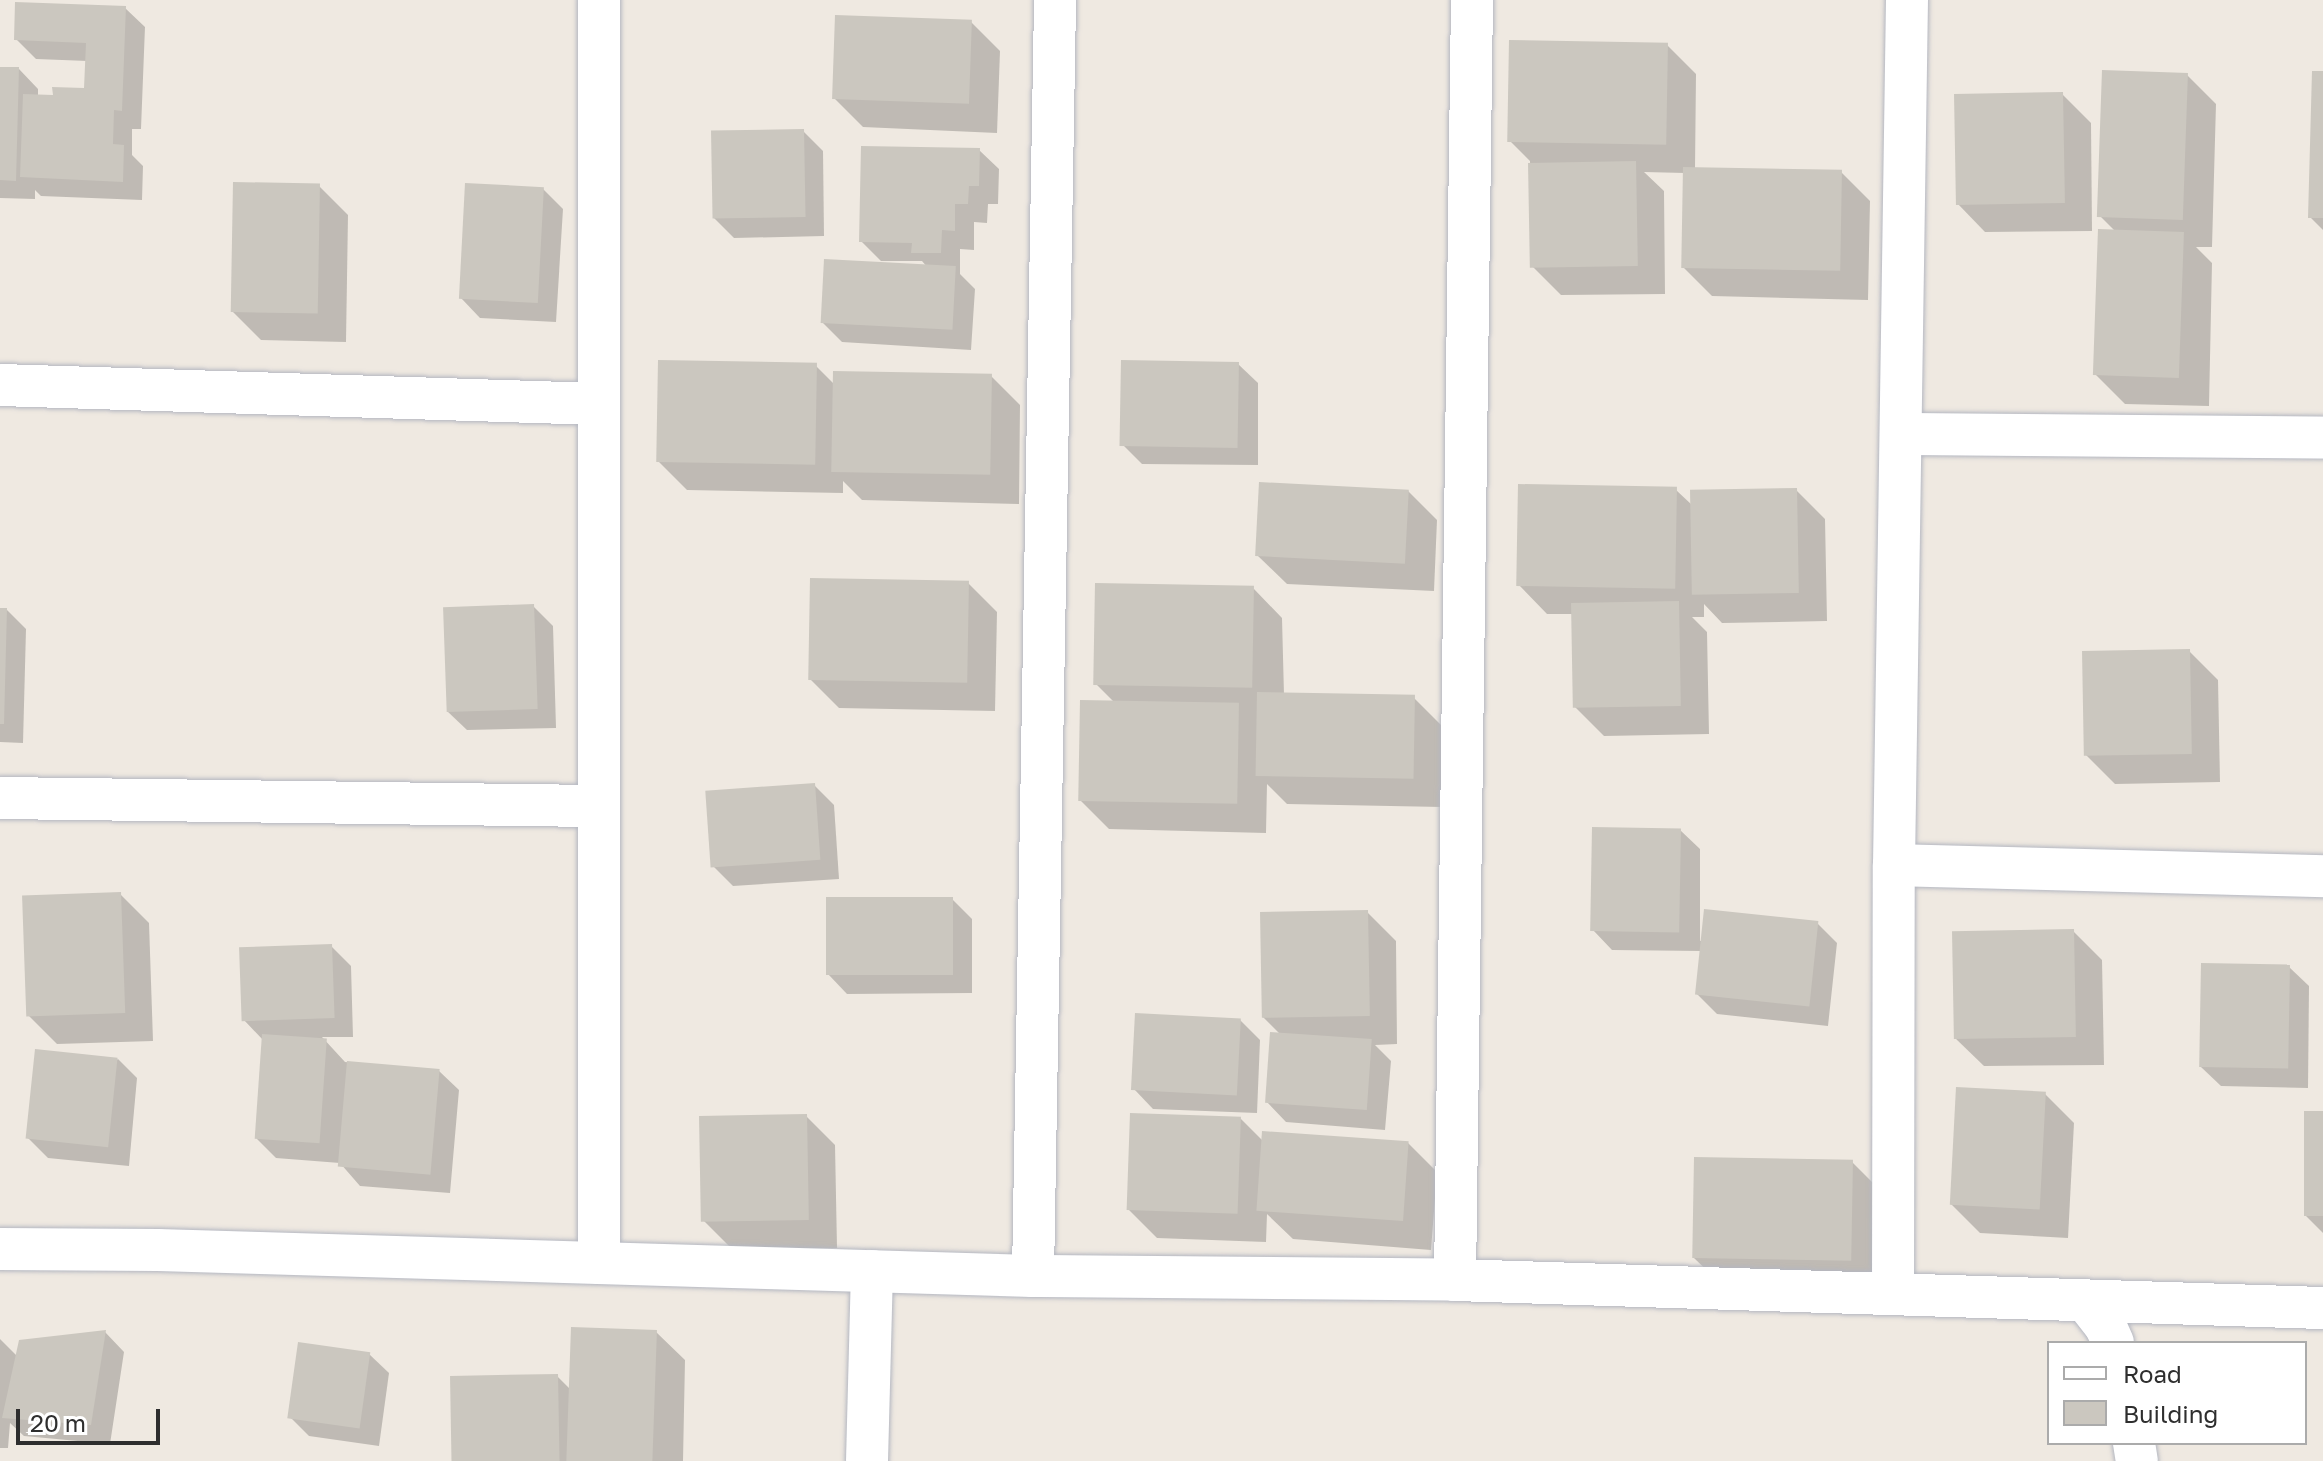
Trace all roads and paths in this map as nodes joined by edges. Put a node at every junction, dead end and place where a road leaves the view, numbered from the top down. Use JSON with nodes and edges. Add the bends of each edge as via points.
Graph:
{"nodes":[{"id":1,"x":599,"y":0,"type":"edge"},
{"id":2,"x":1055,"y":0,"type":"edge"},
{"id":3,"x":1472,"y":0,"type":"edge"},
{"id":4,"x":1907,"y":0,"type":"edge"},
{"id":5,"x":0,"y":385,"type":"edge"},
{"id":6,"x":598,"y":404,"type":"junction"},
{"id":7,"x":1901,"y":434,"type":"junction"},
{"id":8,"x":2323,"y":438,"type":"edge"},
{"id":9,"x":0,"y":798,"type":"edge"},
{"id":10,"x":599,"y":806,"type":"junction"},
{"id":11,"x":1894,"y":865,"type":"junction"},
{"id":12,"x":2323,"y":876,"type":"edge"},
{"id":13,"x":0,"y":1249,"type":"edge"},
{"id":14,"x":599,"y":1263,"type":"junction"},
{"id":15,"x":872,"y":1271,"type":"junction"},
{"id":16,"x":1033,"y":1276,"type":"junction"},
{"id":17,"x":1455,"y":1280,"type":"junction"},
{"id":18,"x":1893,"y":1294,"type":"junction"},
{"id":19,"x":2086,"y":1301,"type":"junction"},
{"id":20,"x":2323,"y":1308,"type":"edge"},
{"id":21,"x":2112,"y":1341,"type":"edge"},
{"id":22,"x":867,"y":1461,"type":"edge"}],
"edges":[{"from":1,"to":6,"type":"street"},
{"from":2,"to":16,"type":"street"},
{"from":3,"to":17,"type":"street"},
{"from":4,"to":7,"type":"street"},
{"from":5,"to":6,"type":"street"},
{"from":6,"to":10,"type":"street"},
{"from":7,"to":8,"type":"street"},
{"from":7,"to":11,"type":"street"},
{"from":9,"to":10,"type":"street"},
{"from":10,"to":14,"type":"street"},
{"from":11,"to":12,"type":"street"},
{"from":11,"to":18,"type":"street"},
{"from":13,"to":14,"type":"street"},
{"from":14,"to":15,"type":"street"},
{"from":15,"to":16,"type":"street"},
{"from":15,"to":22,"type":"street"},
{"from":16,"to":17,"type":"street"},
{"from":17,"to":18,"type":"street"},
{"from":18,"to":19,"type":"street"},
{"from":19,"to":20,"type":"street"},
{"from":19,"to":21,"type":"street"}]}
